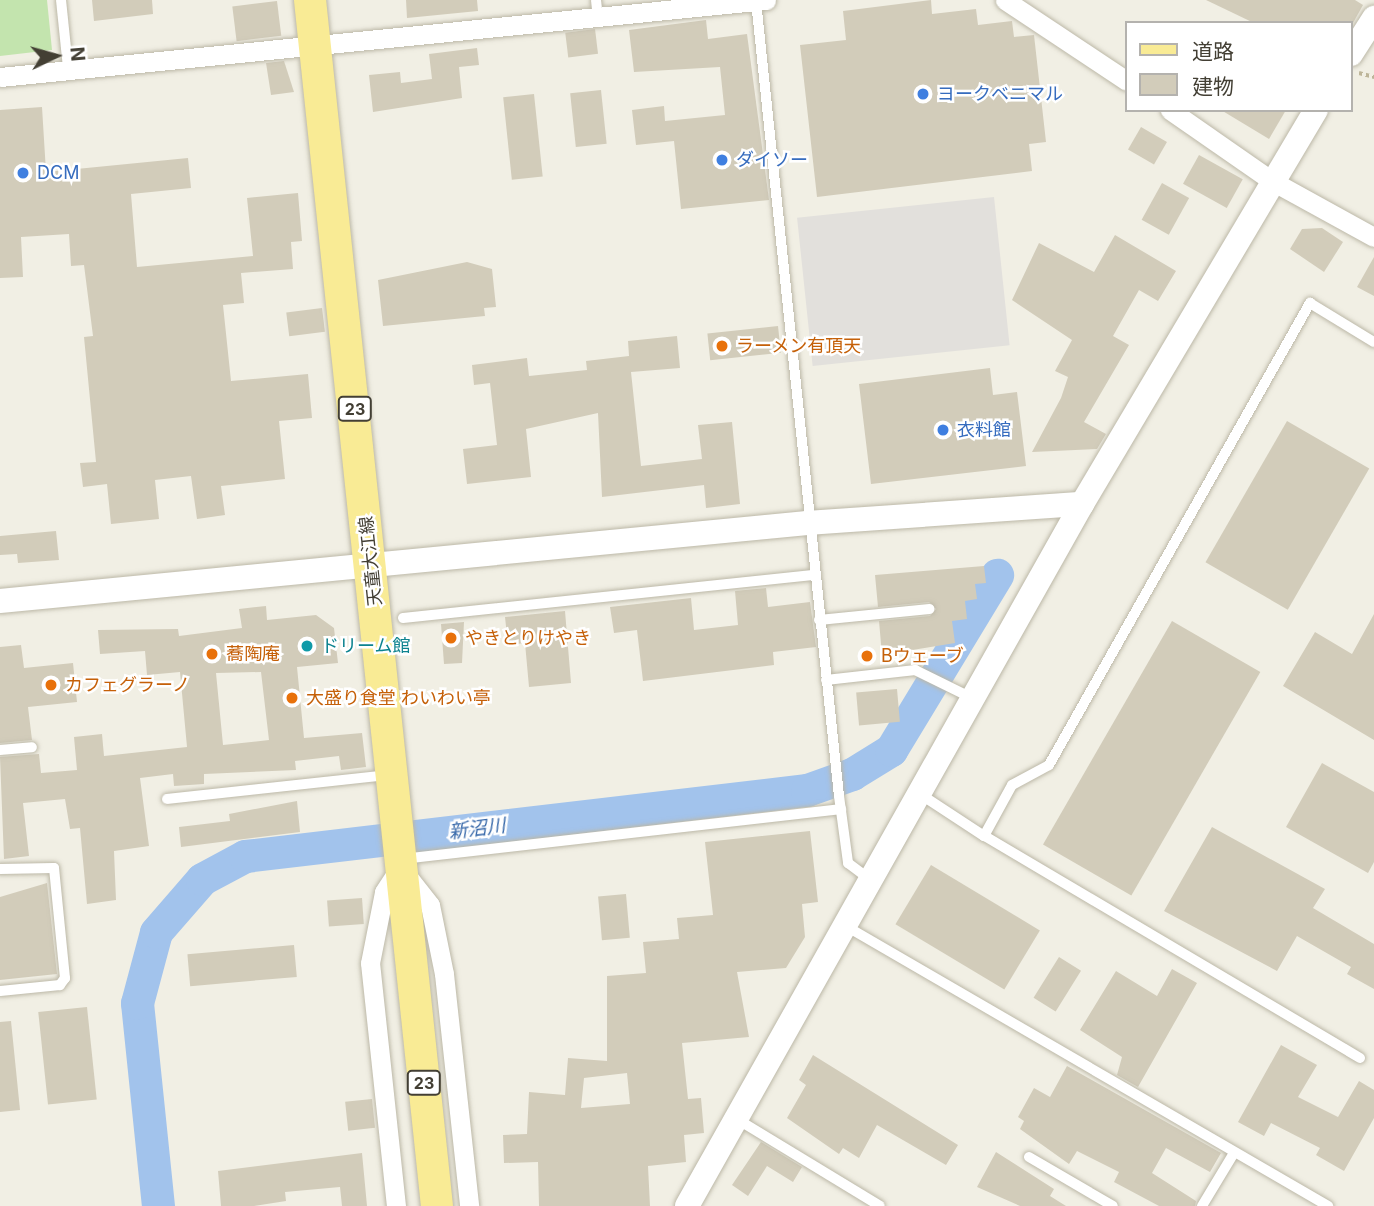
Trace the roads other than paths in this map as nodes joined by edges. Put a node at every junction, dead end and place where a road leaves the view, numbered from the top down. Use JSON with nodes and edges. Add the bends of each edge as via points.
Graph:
{"nodes":[{"id":1,"x":61,"y":0,"type":"edge"},
{"id":2,"x":310,"y":0,"type":"edge"},
{"id":3,"x":759,"y":0,"type":"edge"},
{"id":4,"x":1005,"y":0,"type":"edge"},
{"id":5,"x":597,"y":9,"type":"edge"},
{"id":6,"x":1374,"y":18,"type":"edge"},
{"id":7,"x":316,"y":50,"type":"junction"},
{"id":8,"x":1353,"y":51,"type":"edge"},
{"id":9,"x":68,"y":68,"type":"junction"},
{"id":10,"x":0,"y":77,"type":"edge"},
{"id":11,"x":1126,"y":80,"type":"edge"},
{"id":12,"x":1173,"y":112,"type":"edge"},
{"id":13,"x":1315,"y":112,"type":"edge"},
{"id":14,"x":1272,"y":181,"type":"junction"},
{"id":15,"x":1374,"y":237,"type":"edge"},
{"id":16,"x":1374,"y":342,"type":"edge"},
{"id":17,"x":1082,"y":504,"type":"junction"},
{"id":18,"x":807,"y":523,"type":"junction"},
{"id":19,"x":372,"y":567,"type":"junction"},
{"id":20,"x":813,"y":575,"type":"junction"},
{"id":21,"x":0,"y":601,"type":"edge"},
{"id":22,"x":929,"y":609,"type":"dead end"},
{"id":23,"x":403,"y":618,"type":"dead end"},
{"id":24,"x":819,"y":620,"type":"junction"},
{"id":25,"x":826,"y":680,"type":"junction"},
{"id":26,"x":961,"y":692,"type":"junction"},
{"id":27,"x":32,"y":747,"type":"dead end"},
{"id":28,"x":0,"y":750,"type":"edge"},
{"id":29,"x":390,"y":775,"type":"junction"},
{"id":30,"x":918,"y":793,"type":"junction"},
{"id":31,"x":167,"y":799,"type":"dead end"},
{"id":32,"x":841,"y":809,"type":"junction"},
{"id":33,"x":984,"y":836,"type":"junction"},
{"id":34,"x":399,"y":859,"type":"junction"},
{"id":35,"x":0,"y":869,"type":"edge"},
{"id":36,"x":868,"y":878,"type":"junction"},
{"id":37,"x":843,"y":925,"type":"junction"},
{"id":38,"x":0,"y":991,"type":"edge"},
{"id":39,"x":1360,"y":1058,"type":"dead end"},
{"id":40,"x":736,"y":1118,"type":"junction"},
{"id":41,"x":1234,"y":1153,"type":"junction"},
{"id":42,"x":1029,"y":1157,"type":"dead end"},
{"id":43,"x":396,"y":1206,"type":"edge"},
{"id":44,"x":437,"y":1206,"type":"edge"},
{"id":45,"x":469,"y":1206,"type":"edge"},
{"id":46,"x":687,"y":1206,"type":"edge"},
{"id":47,"x":880,"y":1206,"type":"edge"},
{"id":48,"x":1113,"y":1206,"type":"edge"},
{"id":49,"x":1202,"y":1206,"type":"edge"},
{"id":50,"x":1328,"y":1206,"type":"edge"}],
"edges":[{"from":1,"to":9,"type":"lane"},
{"from":2,"to":7,"type":"main road","name":"天童大江線","number":"23"},
{"from":3,"to":5,"type":"street"},
{"from":3,"to":18,"type":"lane"},
{"from":4,"to":11,"type":"street"},
{"from":5,"to":7,"type":"street"},
{"from":6,"to":8,"type":"street"},
{"from":7,"to":9,"type":"street"},
{"from":7,"to":19,"type":"main road","name":"天童大江線","number":"23"},
{"from":9,"to":10,"type":"street"},
{"from":12,"to":14,"type":"street"},
{"from":13,"to":14,"type":"street"},
{"from":14,"to":15,"type":"street"},
{"from":14,"to":17,"type":"street"},
{"from":16,"to":33,"type":"lane","via":[[1310,303],[1049,765],[1012,785]]},
{"from":17,"to":18,"type":"street"},
{"from":17,"to":26,"type":"street"},
{"from":18,"to":19,"type":"street"},
{"from":18,"to":20,"type":"lane"},
{"from":19,"to":21,"type":"street"},
{"from":19,"to":29,"type":"main road","name":"天童大江線","number":"23"},
{"from":20,"to":23,"type":"lane"},
{"from":20,"to":24,"type":"lane"},
{"from":22,"to":24,"type":"lane"},
{"from":24,"to":25,"type":"lane"},
{"from":25,"to":26,"type":"lane","via":[[915,670]]},
{"from":25,"to":32,"type":"lane"},
{"from":26,"to":30,"type":"street"},
{"from":27,"to":28,"type":"lane"},
{"from":29,"to":31,"type":"lane"},
{"from":29,"to":34,"type":"main road","name":"天童大江線","number":"23"},
{"from":30,"to":33,"type":"lane"},
{"from":30,"to":36,"type":"street"},
{"from":32,"to":34,"type":"lane"},
{"from":32,"to":36,"type":"lane","via":[[848,863]]},
{"from":33,"to":39,"type":"lane"},
{"from":34,"to":43,"type":"street","via":[[384,892],[370,963]]},
{"from":34,"to":44,"type":"main road","name":"天童大江線","number":"23"},
{"from":34,"to":45,"type":"street","via":[[430,905],[444,974]]},
{"from":35,"to":38,"type":"lane","via":[[54,869],[65,978],[60,985]]},
{"from":36,"to":37,"type":"street"},
{"from":37,"to":40,"type":"street"},
{"from":37,"to":41,"type":"lane"},
{"from":40,"to":46,"type":"street"},
{"from":40,"to":47,"type":"lane"},
{"from":41,"to":49,"type":"lane"},
{"from":41,"to":50,"type":"lane"},
{"from":42,"to":48,"type":"lane"}]}
